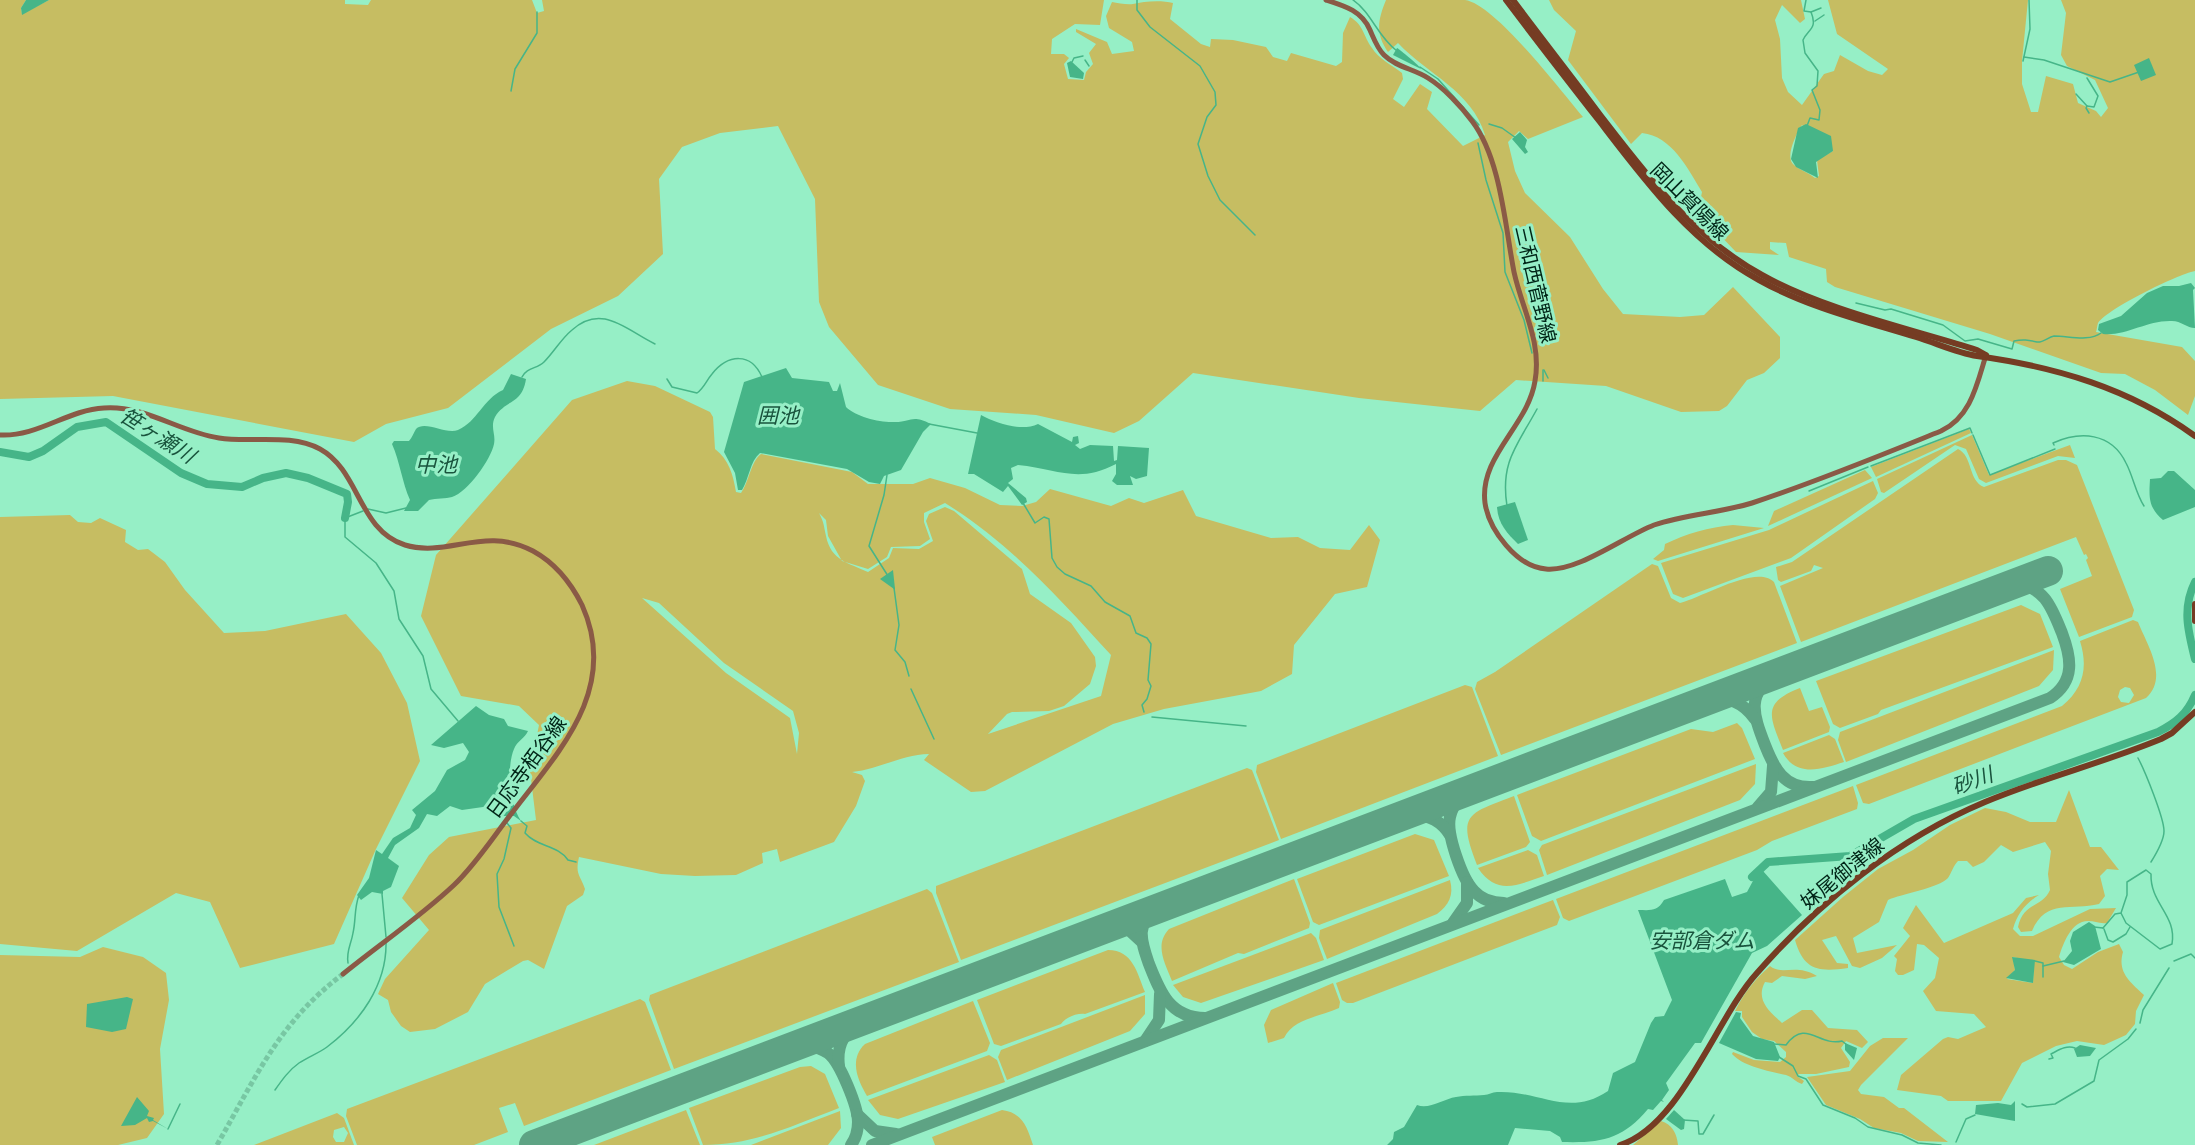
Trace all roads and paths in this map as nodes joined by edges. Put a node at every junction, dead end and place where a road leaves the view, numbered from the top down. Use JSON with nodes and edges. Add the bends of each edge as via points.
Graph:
{"nodes":[{"id":1,"x":1326,"y":0,"type":"edge"},
{"id":2,"x":1506,"y":0,"type":"edge"},
{"id":3,"x":1513,"y":0,"type":"edge"},
{"id":4,"x":1986,"y":356,"type":"junction"},
{"id":5,"x":0,"y":435,"type":"edge"},
{"id":6,"x":2195,"y":436,"type":"edge"},
{"id":7,"x":2195,"y":604,"type":"edge"},
{"id":8,"x":2195,"y":621,"type":"edge"},
{"id":9,"x":2195,"y":712,"type":"edge"},
{"id":10,"x":343,"y":974,"type":"tunnel mouth"},
{"id":11,"x":1620,"y":1145,"type":"edge"}],
"edges":[{"from":1,"to":4,"type":"main road","name":"三和西菅野線","via":[[1358,13],[1386,57],[1442,90],[1471,119],[1486,148],[1532,328],[1537,364],[1529,405],[1494,460],[1486,482],[1485,501],[1500,534],[1517,557],[1530,566],[1548,570],[1565,567],[1648,528],[1753,502],[1949,427],[1966,410]]},
{"from":2,"to":4,"type":"main road","name":"岡山賀陽線","via":[[1658,197],[1724,258],[1797,298]]},
{"from":3,"to":4,"type":"main road","name":"岡山賀陽線","via":[[1662,194],[1727,254],[1800,293]]},
{"from":4,"to":6,"type":"main road","name":"岡山賀陽線","via":[[2084,378]]},
{"from":5,"to":10,"type":"main road","name":"日応寺栢谷線","via":[[30,433],[86,411],[118,408],[220,438],[309,445],[333,458],[377,527],[398,542],[420,548],[483,539],[514,543],[546,559],[573,589],[591,636],[592,681],[573,729],[455,884]]},
{"from":7,"to":8,"type":"main road"},
{"from":9,"to":11,"type":"main road","name":"妹尾御津線","via":[[2161,739],[1964,812],[1868,868],[1758,972],[1739,995],[1678,1095],[1648,1128]]}]}
